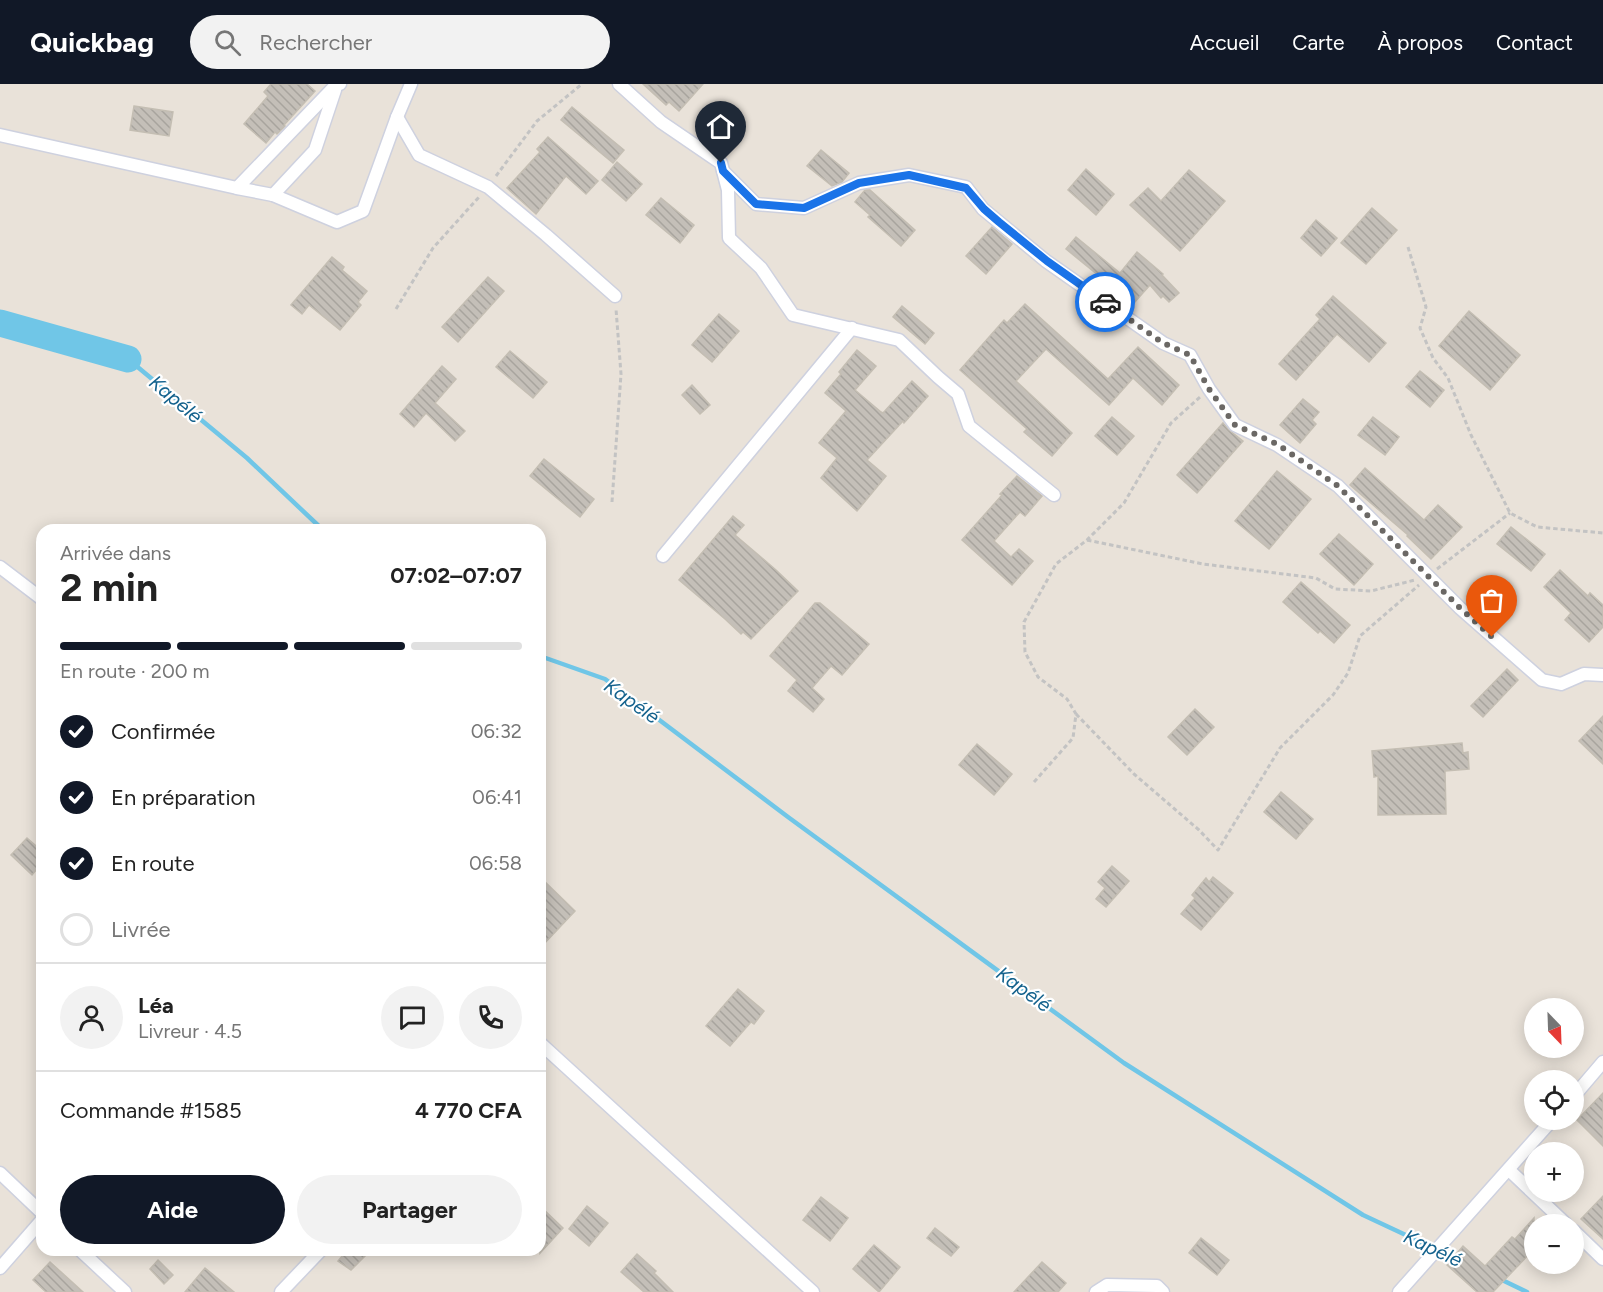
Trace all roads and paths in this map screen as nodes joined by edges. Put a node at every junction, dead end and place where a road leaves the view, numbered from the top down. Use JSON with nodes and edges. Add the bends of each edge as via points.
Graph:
{"nodes":[{"id":1,"x":337,"y":84,"type":"edge"},
{"id":2,"x":411,"y":84,"type":"edge"},
{"id":3,"x":619,"y":84,"type":"edge"},
{"id":4,"x":397,"y":117,"type":"junction"},
{"id":5,"x":0,"y":135,"type":"edge"},
{"id":6,"x":723,"y":171,"type":"junction"},
{"id":7,"x":237,"y":188,"type":"junction"},
{"id":8,"x":273,"y":195,"type":"junction"},
{"id":9,"x":1408,"y":247,"type":"dead end"},
{"id":10,"x":615,"y":296,"type":"joint"},
{"id":11,"x":852,"y":328,"type":"junction"},
{"id":12,"x":1209,"y":389,"type":"junction"},
{"id":13,"x":1054,"y":495,"type":"dead end"},
{"id":14,"x":612,"y":502,"type":"dead end"},
{"id":15,"x":1510,"y":513,"type":"junction"},
{"id":16,"x":1603,"y":533,"type":"edge"},
{"id":17,"x":1087,"y":540,"type":"junction"},
{"id":18,"x":663,"y":556,"type":"dead end"},
{"id":19,"x":0,"y":567,"type":"edge"},
{"id":20,"x":1428,"y":576,"type":"junction"},
{"id":21,"x":36,"y":594,"type":"edge"},
{"id":22,"x":1603,"y":675,"type":"edge"},
{"id":23,"x":1076,"y":714,"type":"junction"},
{"id":24,"x":1034,"y":782,"type":"dead end"},
{"id":25,"x":546,"y":1048,"type":"edge"},
{"id":26,"x":1603,"y":1062,"type":"edge"},
{"id":27,"x":1584,"y":1084,"type":"edge"},
{"id":28,"x":1544,"y":1130,"type":"edge"},
{"id":29,"x":1509,"y":1170,"type":"junction"},
{"id":30,"x":0,"y":1173,"type":"edge"},
{"id":31,"x":36,"y":1207,"type":"edge"},
{"id":32,"x":1555,"y":1214,"type":"edge"},
{"id":33,"x":36,"y":1227,"type":"edge"},
{"id":34,"x":1584,"y":1241,"type":"edge"},
{"id":35,"x":86,"y":1256,"type":"edge"},
{"id":36,"x":315,"y":1256,"type":"edge"},
{"id":37,"x":1603,"y":1259,"type":"edge"},
{"id":38,"x":0,"y":1268,"type":"edge"},
{"id":39,"x":125,"y":1292,"type":"edge"},
{"id":40,"x":281,"y":1292,"type":"edge"},
{"id":41,"x":813,"y":1292,"type":"edge"},
{"id":42,"x":1096,"y":1292,"type":"edge"},
{"id":43,"x":1163,"y":1292,"type":"edge"},
{"id":44,"x":1399,"y":1292,"type":"edge"}],
"edges":[{"from":1,"to":7,"type":"street"},
{"from":1,"to":8,"type":"street","via":[[315,150]]},
{"from":2,"to":4,"type":"street"},
{"from":3,"to":6,"type":"street","via":[[661,122],[721,163]]},
{"from":4,"to":8,"type":"street","via":[[363,211],[337,222]]},
{"from":4,"to":10,"type":"street","via":[[419,155],[488,187]]},
{"from":5,"to":7,"type":"street"},
{"from":6,"to":11,"type":"street","via":[[728,189],[729,238],[761,268],[793,315]]},
{"from":6,"to":12,"type":"street","via":[[756,204],[804,208],[859,183],[909,175],[966,188],[984,209],[1047,261],[1163,343],[1190,355]]},
{"from":7,"to":8,"type":"street"},
{"from":9,"to":15,"type":"path","via":[[1426,307],[1420,328],[1433,358],[1448,378]]},
{"from":10,"to":14,"type":"path","via":[[621,374]]},
{"from":11,"to":13,"type":"street","via":[[899,339],[958,394],[969,426]]},
{"from":11,"to":18,"type":"street"},
{"from":12,"to":17,"type":"path","via":[[1171,423],[1124,503]]},
{"from":12,"to":20,"type":"street","via":[[1235,425],[1277,444],[1338,486]]},
{"from":15,"to":16,"type":"path","via":[[1537,527]]},
{"from":15,"to":20,"type":"path"},
{"from":17,"to":20,"type":"path","via":[[1203,564],[1316,578],[1335,589],[1371,591]]},
{"from":17,"to":23,"type":"path","via":[[1056,564],[1023,621],[1025,652],[1038,677],[1067,699]]},
{"from":19,"to":21,"type":"street"},
{"from":20,"to":22,"type":"street","via":[[1542,680],[1561,684],[1584,674]]},
{"from":20,"to":23,"type":"path","via":[[1360,636],[1348,673],[1333,695],[1280,748],[1218,850],[1134,774]]},
{"from":23,"to":24,"type":"path","via":[[1073,738]]},
{"from":25,"to":41,"type":"street"},
{"from":26,"to":27,"type":"street"},
{"from":28,"to":29,"type":"street"},
{"from":29,"to":32,"type":"street"},
{"from":29,"to":44,"type":"street"},
{"from":30,"to":31,"type":"street"},
{"from":33,"to":38,"type":"street"},
{"from":34,"to":37,"type":"street"},
{"from":35,"to":39,"type":"street"},
{"from":36,"to":40,"type":"street"},
{"from":42,"to":43,"type":"street","via":[[1107,1285],[1156,1287]]}]}
